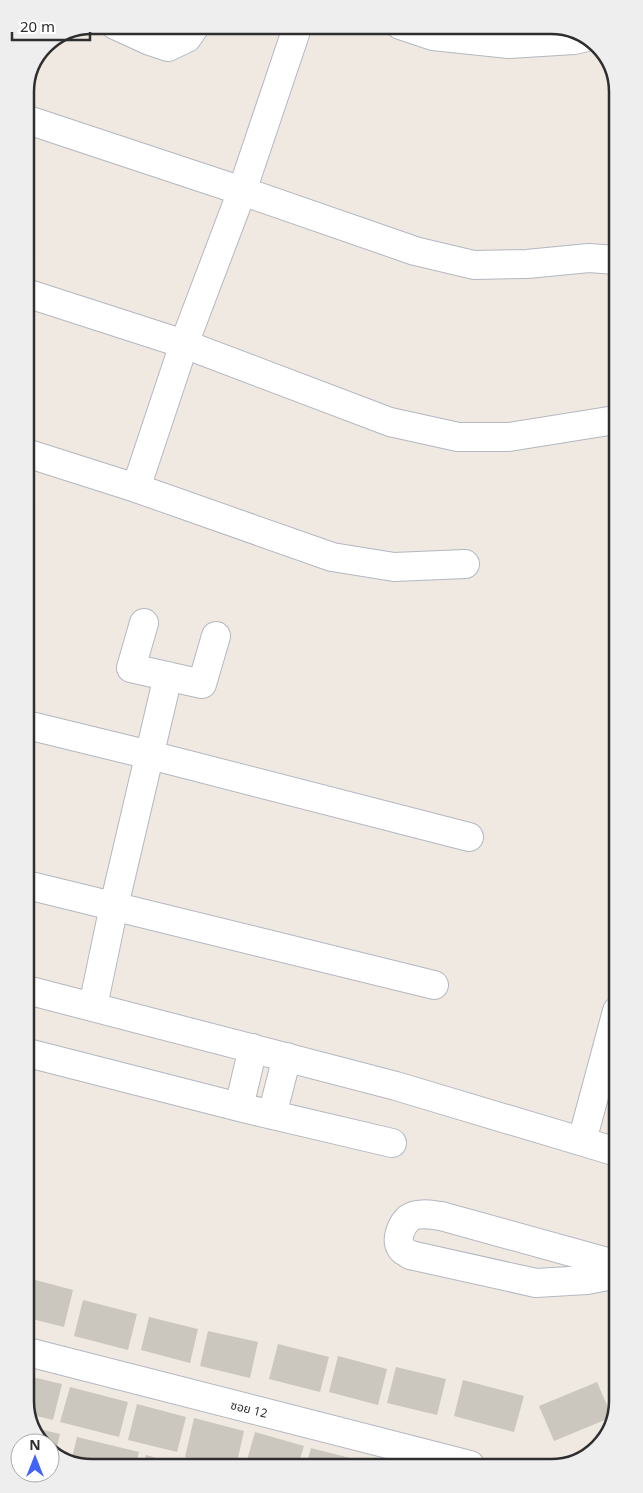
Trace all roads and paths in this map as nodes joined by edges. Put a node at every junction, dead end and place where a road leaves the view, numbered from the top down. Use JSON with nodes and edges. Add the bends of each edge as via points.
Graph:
{"nodes":[{"id":1,"x":135,"y":34,"type":"edge"},
{"id":2,"x":190,"y":34,"type":"edge"},
{"id":3,"x":295,"y":34,"type":"edge"},
{"id":4,"x":426,"y":34,"type":"edge"},
{"id":5,"x":577,"y":39,"type":"edge"},
{"id":6,"x":34,"y":122,"type":"edge"},
{"id":7,"x":242,"y":191,"type":"junction"},
{"id":8,"x":609,"y":260,"type":"edge"},
{"id":9,"x":34,"y":296,"type":"edge"},
{"id":10,"x":184,"y":344,"type":"junction"},
{"id":11,"x":609,"y":421,"type":"edge"},
{"id":12,"x":34,"y":456,"type":"edge"},
{"id":13,"x":136,"y":488,"type":"junction"},
{"id":14,"x":465,"y":564,"type":"dead end"},
{"id":15,"x":144,"y":623,"type":"dead end"},
{"id":16,"x":216,"y":636,"type":"dead end"},
{"id":17,"x":168,"y":676,"type":"junction"},
{"id":18,"x":34,"y":727,"type":"edge"},
{"id":19,"x":150,"y":755,"type":"junction"},
{"id":20,"x":469,"y":837,"type":"dead end"},
{"id":21,"x":34,"y":887,"type":"edge"},
{"id":22,"x":114,"y":906,"type":"junction"},
{"id":23,"x":434,"y":985,"type":"dead end"},
{"id":24,"x":34,"y":992,"type":"edge"},
{"id":25,"x":93,"y":1006,"type":"junction"},
{"id":26,"x":252,"y":1048,"type":"junction"},
{"id":27,"x":34,"y":1055,"type":"edge"},
{"id":28,"x":287,"y":1057,"type":"junction"},
{"id":29,"x":609,"y":1058,"type":"edge"},
{"id":30,"x":239,"y":1107,"type":"junction"},
{"id":31,"x":272,"y":1115,"type":"junction"},
{"id":32,"x":582,"y":1141,"type":"junction"},
{"id":33,"x":392,"y":1143,"type":"dead end"},
{"id":34,"x":609,"y":1149,"type":"edge"},
{"id":35,"x":609,"y":1262,"type":"edge"},
{"id":36,"x":609,"y":1276,"type":"edge"},
{"id":37,"x":34,"y":1354,"type":"edge"},
{"id":38,"x":447,"y":1459,"type":"edge"}],
"edges":[{"from":1,"to":2,"type":"street","via":[[168,46]]},
{"from":3,"to":7,"type":"street"},
{"from":4,"to":5,"type":"street","via":[[509,44]]},
{"from":6,"to":7,"type":"street"},
{"from":7,"to":8,"type":"street","via":[[415,250],[474,265]]},
{"from":7,"to":10,"type":"street"},
{"from":9,"to":10,"type":"street"},
{"from":10,"to":11,"type":"street","via":[[390,422],[458,437],[509,437]]},
{"from":10,"to":13,"type":"street"},
{"from":12,"to":13,"type":"street"},
{"from":13,"to":14,"type":"street","via":[[332,557],[394,567]]},
{"from":15,"to":17,"type":"street","via":[[131,668]]},
{"from":16,"to":17,"type":"street","via":[[202,684]]},
{"from":17,"to":19,"type":"street"},
{"from":18,"to":19,"type":"street"},
{"from":19,"to":20,"type":"street"},
{"from":19,"to":22,"type":"street"},
{"from":21,"to":22,"type":"street"},
{"from":22,"to":23,"type":"street"},
{"from":22,"to":25,"type":"street"},
{"from":24,"to":25,"type":"street"},
{"from":25,"to":26,"type":"street"},
{"from":26,"to":28,"type":"street"},
{"from":26,"to":30,"type":"street"},
{"from":27,"to":30,"type":"street"},
{"from":28,"to":31,"type":"street"},
{"from":28,"to":32,"type":"street"},
{"from":29,"to":32,"type":"street"},
{"from":30,"to":31,"type":"street"},
{"from":31,"to":33,"type":"street"},
{"from":32,"to":34,"type":"street"},
{"from":35,"to":36,"type":"street","via":[[428,1214],[409,1218],[399,1233],[401,1248],[410,1255],[536,1283]]},
{"from":37,"to":38,"type":"street","name":"ซอย 12"}]}
